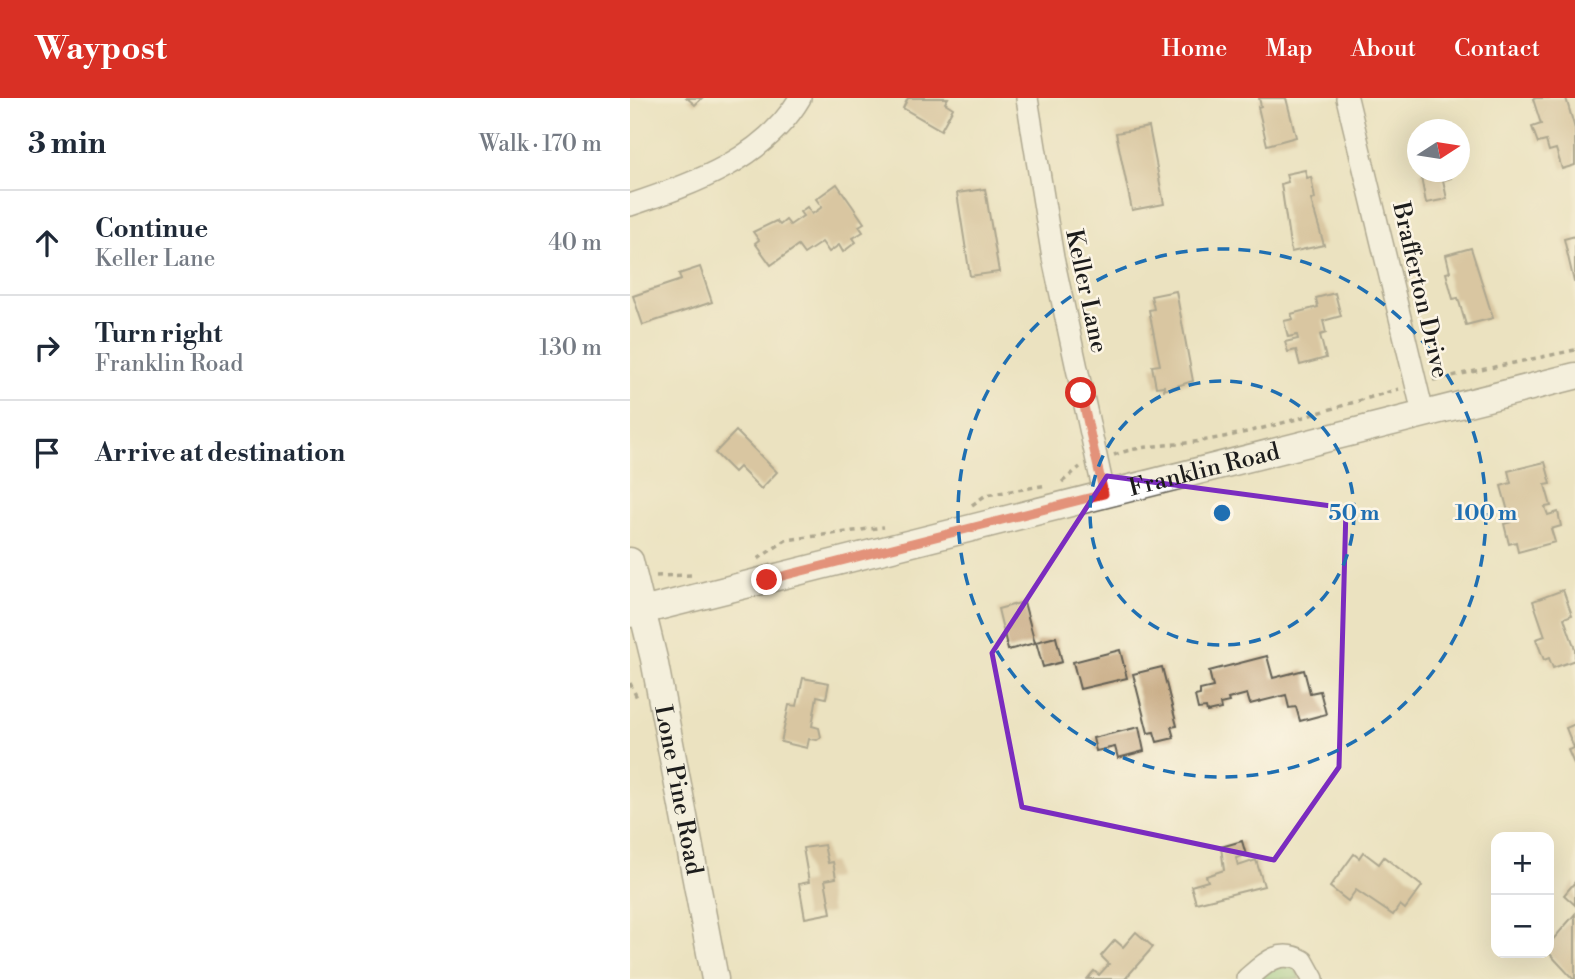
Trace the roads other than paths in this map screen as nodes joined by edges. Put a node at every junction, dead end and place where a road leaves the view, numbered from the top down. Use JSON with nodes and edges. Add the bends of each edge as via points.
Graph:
{"nodes":[{"id":1,"x":800,"y":98,"type":"edge"},
{"id":2,"x":1027,"y":98,"type":"edge"},
{"id":3,"x":1347,"y":98,"type":"edge"},
{"id":4,"x":630,"y":205,"type":"edge"},
{"id":5,"x":1575,"y":376,"type":"edge"},
{"id":6,"x":1423,"y":413,"type":"junction"},
{"id":7,"x":1104,"y":494,"type":"junction"},
{"id":8,"x":630,"y":561,"type":"edge"},
{"id":9,"x":637,"y":613,"type":"edge"},
{"id":10,"x":715,"y":979,"type":"edge"},
{"id":11,"x":1247,"y":979,"type":"edge"},
{"id":12,"x":1313,"y":979,"type":"edge"}],
"edges":[{"from":1,"to":4,"type":"street","via":[[782,123],[733,162],[697,181]]},
{"from":2,"to":7,"type":"street","name":"Keller Lane","via":[[1053,258]]},
{"from":3,"to":6,"type":"street","name":"Brafferton Drive"},
{"from":5,"to":6,"type":"street","name":"Franklin Road"},
{"from":6,"to":7,"type":"street","name":"Franklin Road"},
{"from":7,"to":9,"type":"street","name":"Franklin Road"},
{"from":8,"to":9,"type":"street","name":"Lone Pine Road"},
{"from":9,"to":10,"type":"street","name":"Lone Pine Road"},
{"from":11,"to":12,"type":"street","via":[[1270,959],[1287,954],[1303,961]]}]}
